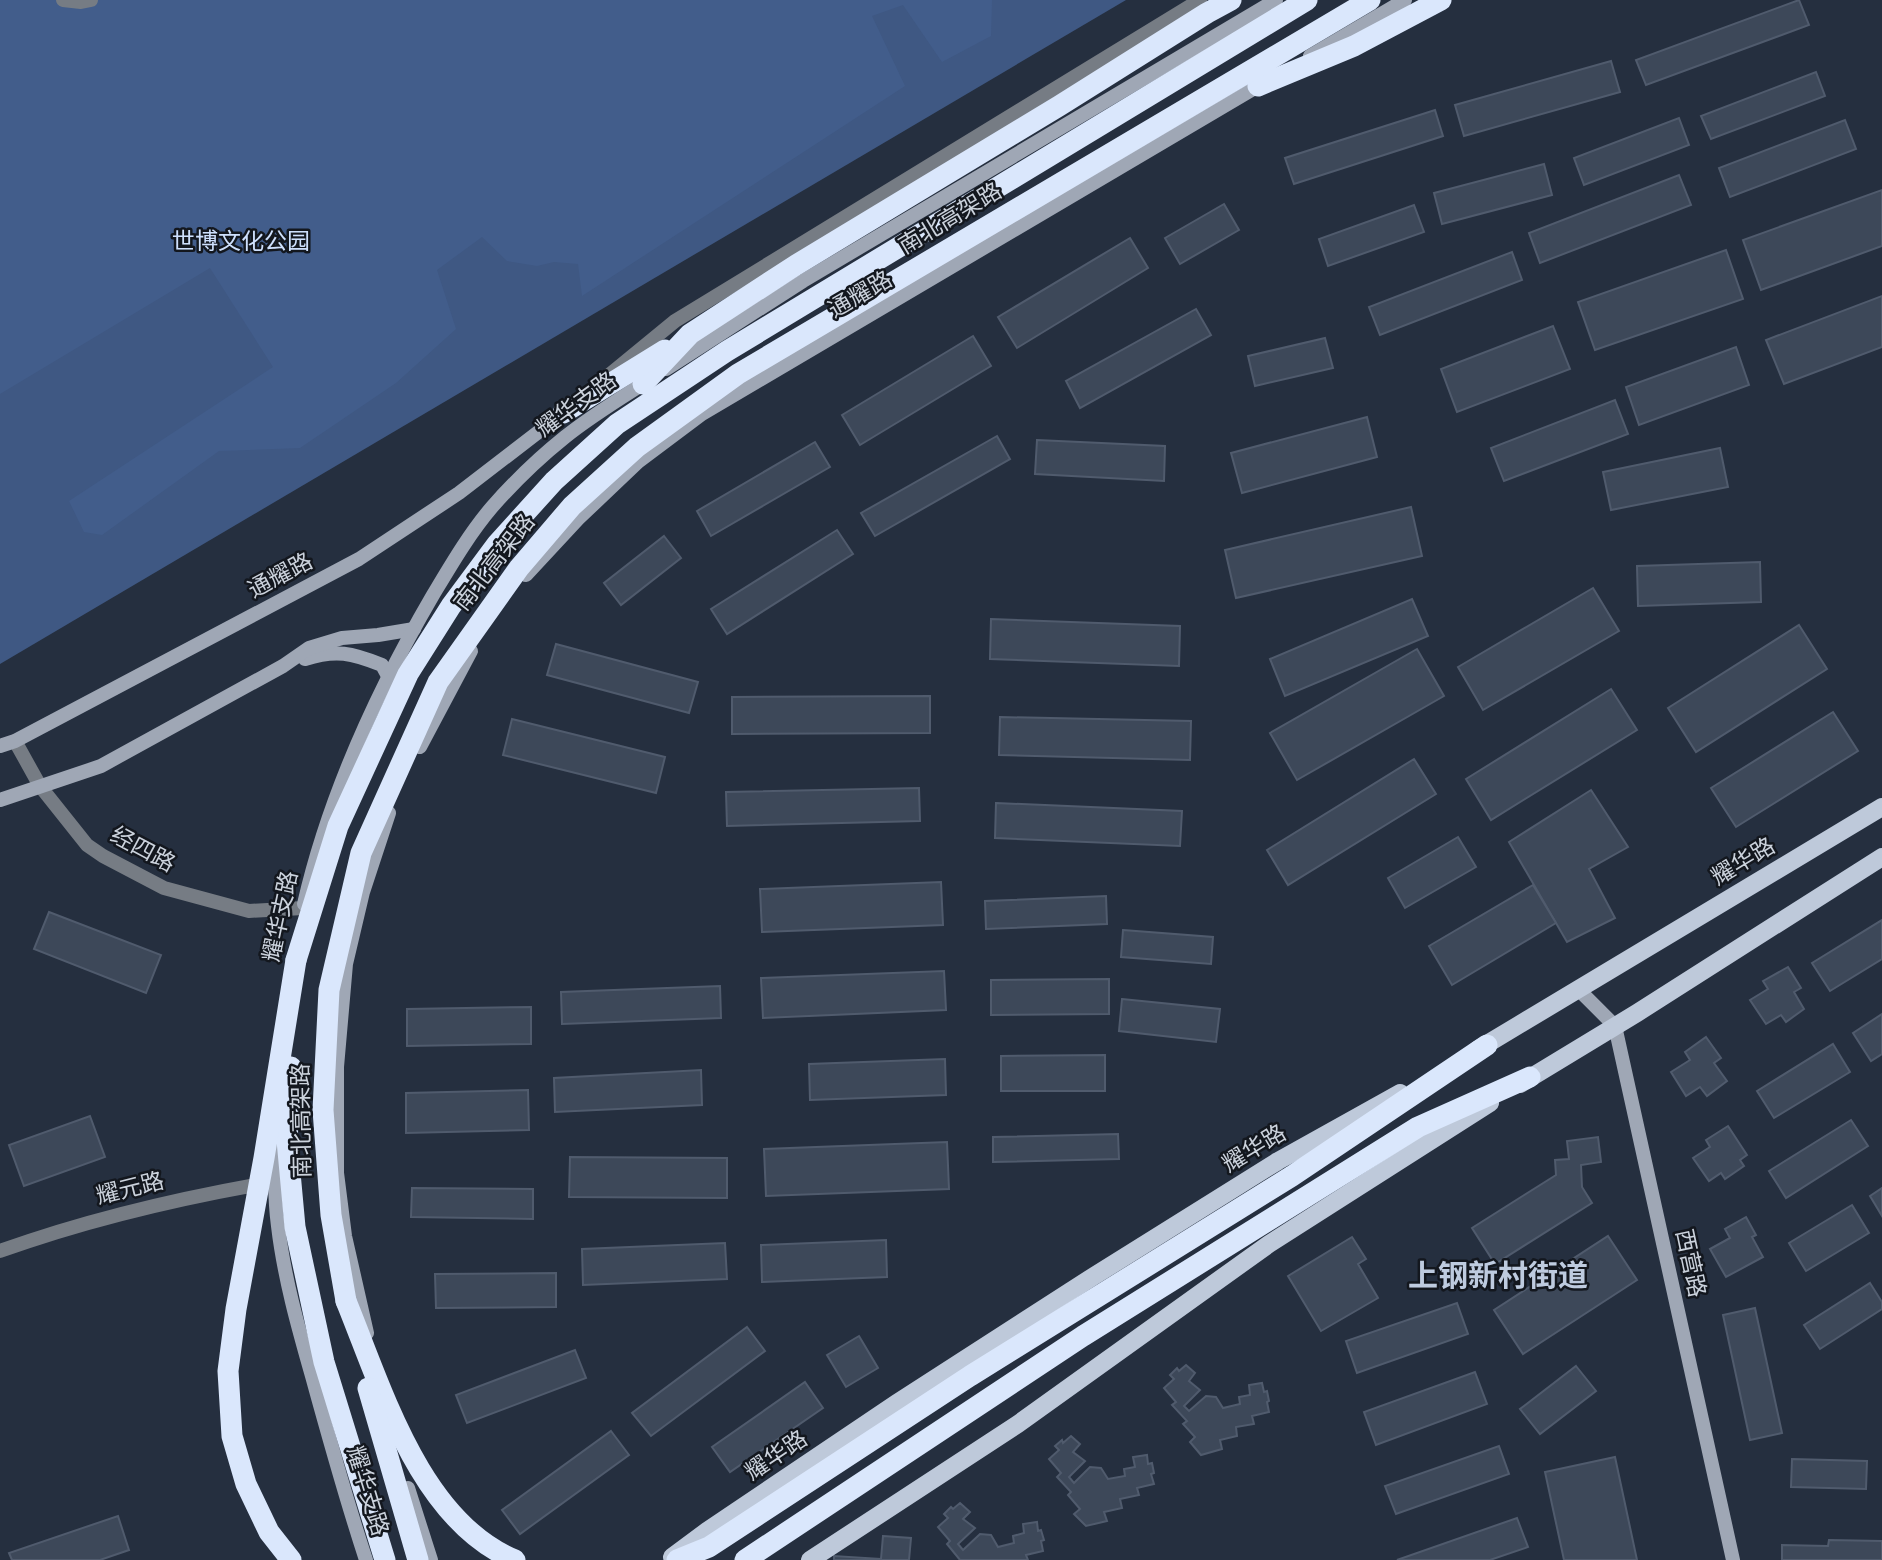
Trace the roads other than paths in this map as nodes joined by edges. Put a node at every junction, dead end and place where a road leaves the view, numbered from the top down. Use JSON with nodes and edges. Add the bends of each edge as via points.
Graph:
{"nodes":[{"id":1,"x":63,"y":0,"type":"edge"},
{"id":2,"x":91,"y":0,"type":"edge"},
{"id":3,"x":1200,"y":0,"type":"edge"},
{"id":4,"x":1231,"y":0,"type":"edge"},
{"id":5,"x":1276,"y":0,"type":"edge"},
{"id":6,"x":1307,"y":0,"type":"edge"},
{"id":7,"x":1370,"y":0,"type":"edge"},
{"id":8,"x":1405,"y":0,"type":"edge"},
{"id":9,"x":1440,"y":0,"type":"edge"},
{"id":10,"x":1258,"y":86,"type":"junction"},
{"id":11,"x":690,"y":334,"type":"junction"},
{"id":12,"x":643,"y":384,"type":"junction"},
{"id":13,"x":563,"y":413,"type":"junction"},
{"id":14,"x":414,"y":629,"type":"junction"},
{"id":15,"x":469,"y":654,"type":"joint"},
{"id":16,"x":283,"y":666,"type":"junction"},
{"id":17,"x":389,"y":678,"type":"junction"},
{"id":18,"x":15,"y":741,"type":"junction"},
{"id":19,"x":0,"y":747,"type":"edge"},
{"id":20,"x":40,"y":786,"type":"junction"},
{"id":21,"x":0,"y":800,"type":"edge"},
{"id":22,"x":1882,"y":807,"type":"edge"},
{"id":23,"x":1882,"y":858,"type":"edge"},
{"id":24,"x":303,"y":908,"type":"junction"},
{"id":25,"x":296,"y":961,"type":"junction"},
{"id":26,"x":1578,"y":989,"type":"junction"},
{"id":27,"x":1615,"y":1026,"type":"junction"},
{"id":28,"x":1487,"y":1045,"type":"junction"},
{"id":29,"x":1531,"y":1077,"type":"junction"},
{"id":30,"x":275,"y":1182,"type":"junction"},
{"id":31,"x":0,"y":1251,"type":"edge"},
{"id":32,"x":346,"y":1301,"type":"junction"},
{"id":33,"x":290,"y":1560,"type":"edge"},
{"id":34,"x":366,"y":1560,"type":"edge"},
{"id":35,"x":384,"y":1560,"type":"edge"},
{"id":36,"x":418,"y":1560,"type":"edge"},
{"id":37,"x":431,"y":1560,"type":"edge"},
{"id":38,"x":515,"y":1560,"type":"edge"},
{"id":39,"x":668,"y":1560,"type":"edge"},
{"id":40,"x":677,"y":1560,"type":"edge"},
{"id":41,"x":745,"y":1560,"type":"edge"},
{"id":42,"x":810,"y":1560,"type":"edge"},
{"id":43,"x":1733,"y":1560,"type":"edge"}],
"edges":[{"from":1,"to":2,"type":"street"},
{"from":3,"to":13,"type":"street","via":[[675,321]]},
{"from":4,"to":11,"type":"highway"},
{"from":5,"to":12,"type":"street","name":"通耀路","via":[[803,281]]},
{"from":6,"to":25,"type":"highway","name":"南北高架路","via":[[727,351],[617,424],[554,481],[497,544],[408,674],[338,826]]},
{"from":7,"to":32,"type":"highway","name":"南北高架路","via":[[737,374],[636,447],[572,506],[519,568],[438,682],[361,853],[329,990],[323,1110],[331,1215]]},
{"from":8,"to":10,"type":"street","name":"通耀路"},
{"from":9,"to":10,"type":"highway","via":[[1354,46]]},
{"from":10,"to":15,"type":"street","name":"通耀路","via":[[702,414],[638,462],[578,519],[520,582]]},
{"from":11,"to":12,"type":"highway"},
{"from":11,"to":13,"type":"highway"},
{"from":12,"to":14,"type":"street","name":"耀华支路","via":[[566,436],[492,507],[459,551]]},
{"from":13,"to":18,"type":"street","name":"通耀路","via":[[459,493],[359,559]]},
{"from":14,"to":16,"type":"street","via":[[342,638],[309,648]]},
{"from":14,"to":17,"type":"street","name":"耀华支路"},
{"from":15,"to":37,"type":"street","name":"耀华支路","via":[[392,808],[363,892],[346,964],[337,1067],[337,1173],[345,1236],[394,1445]]},
{"from":16,"to":17,"type":"street","via":[[344,652],[382,665]]},
{"from":16,"to":20,"type":"street","via":[[100,766]]},
{"from":17,"to":24,"type":"street","name":"耀华支路","via":[[325,828]]},
{"from":18,"to":19,"type":"street","name":"通耀路"},
{"from":18,"to":20,"type":"street","name":"经四路"},
{"from":20,"to":21,"type":"street"},
{"from":20,"to":24,"type":"street","name":"经四路","via":[[87,845],[164,888],[249,911]]},
{"from":22,"to":26,"type":"main road","name":"耀华路"},
{"from":23,"to":27,"type":"main road"},
{"from":24,"to":30,"type":"street","name":"耀华支路","via":[[287,1004]]},
{"from":25,"to":33,"type":"highway","bridge":true,"via":[[228,1371],[232,1436],[246,1484],[269,1532]]},
{"from":25,"to":35,"type":"highway","name":"南北高架路","bridge":true,"via":[[288,1140],[295,1227],[324,1362]]},
{"from":26,"to":27,"type":"street"},
{"from":26,"to":28,"type":"main road","name":"耀华路"},
{"from":27,"to":29,"type":"main road"},
{"from":27,"to":43,"type":"street","name":"西营路"},
{"from":28,"to":39,"type":"main road","name":"耀华路","via":[[1278,1161],[1094,1276],[897,1403]]},
{"from":28,"to":40,"type":"highway","via":[[1292,1176],[970,1376],[709,1547]]},
{"from":29,"to":41,"type":"highway","via":[[1418,1127],[1083,1336]]},
{"from":29,"to":42,"type":"main road","via":[[1269,1244],[1018,1424]]},
{"from":30,"to":31,"type":"street","name":"耀元路","via":[[110,1216]]},
{"from":30,"to":34,"type":"street","name":"耀华支路","via":[[278,1227],[300,1334]]},
{"from":32,"to":36,"type":"highway","name":"南北高架路","bridge":true},
{"from":32,"to":38,"type":"highway","bridge":true,"via":[[389,1408],[436,1496],[471,1534]]}]}
